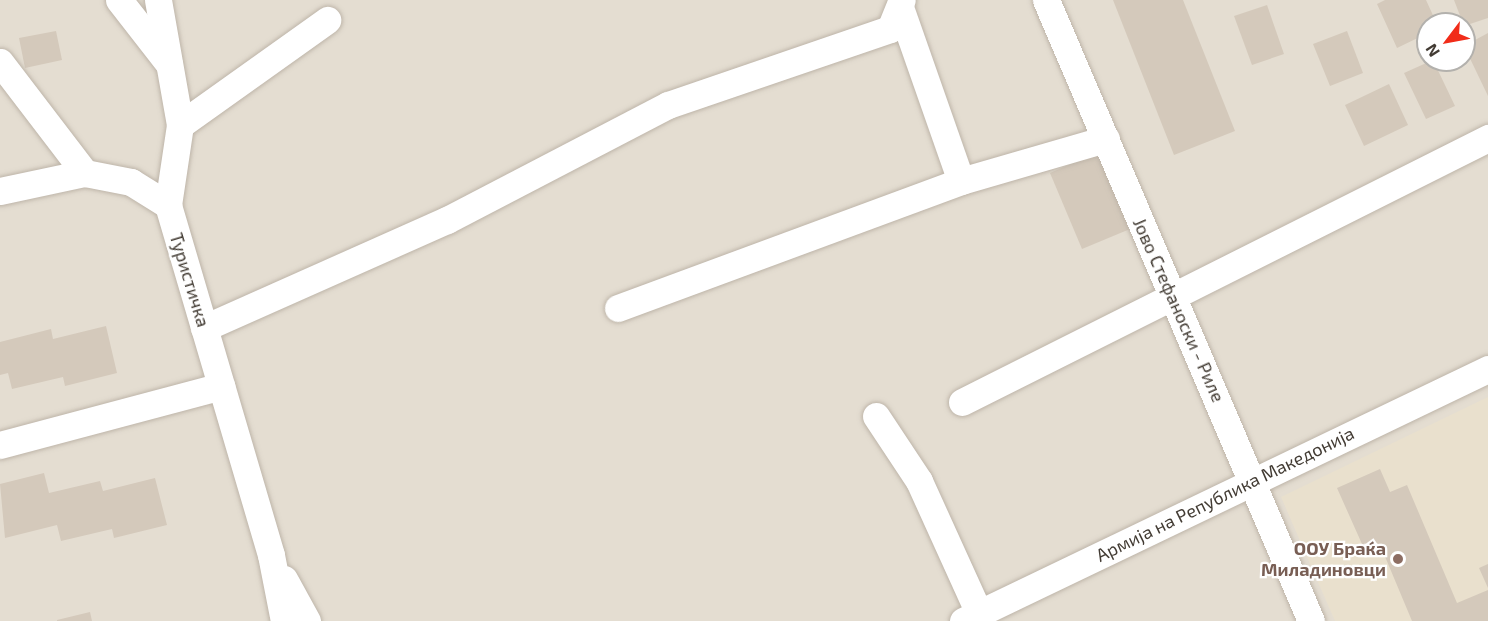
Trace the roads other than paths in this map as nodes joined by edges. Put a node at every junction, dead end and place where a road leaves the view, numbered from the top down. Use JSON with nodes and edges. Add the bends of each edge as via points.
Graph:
{"nodes":[{"id":1,"x":119,"y":0,"type":"edge"},
{"id":2,"x":158,"y":0,"type":"edge"},
{"id":3,"x":1046,"y":0,"type":"edge"},
{"id":4,"x":901,"y":5,"type":"edge"},
{"id":5,"x":327,"y":20,"type":"dead end"},
{"id":6,"x":0,"y":62,"type":"edge"},
{"id":7,"x":169,"y":64,"type":"junction"},
{"id":8,"x":180,"y":125,"type":"junction"},
{"id":9,"x":1488,"y":138,"type":"edge"},
{"id":10,"x":1106,"y":139,"type":"junction"},
{"id":11,"x":85,"y":173,"type":"junction"},
{"id":12,"x":961,"y":181,"type":"junction"},
{"id":13,"x":0,"y":191,"type":"edge"},
{"id":14,"x":168,"y":205,"type":"junction"},
{"id":15,"x":1173,"y":299,"type":"junction"},
{"id":16,"x":618,"y":308,"type":"dead end"},
{"id":17,"x":204,"y":328,"type":"junction"},
{"id":18,"x":1488,"y":369,"type":"edge"},
{"id":19,"x":221,"y":386,"type":"junction"},
{"id":20,"x":962,"y":402,"type":"dead end"},
{"id":21,"x":876,"y":416,"type":"dead end"},
{"id":22,"x":0,"y":445,"type":"edge"},
{"id":23,"x":1254,"y":479,"type":"junction"},
{"id":24,"x":271,"y":555,"type":"junction"},
{"id":25,"x":971,"y":617,"type":"edge"},
{"id":26,"x":284,"y":621,"type":"edge"},
{"id":27,"x":307,"y":621,"type":"edge"},
{"id":28,"x":1311,"y":621,"type":"edge"}],
"edges":[{"from":1,"to":7,"type":"street"},
{"from":2,"to":7,"type":"street","name":"Туристичка"},
{"from":3,"to":10,"type":"street","name":"Јово Стефаноски - Риле"},
{"from":4,"to":12,"type":"street"},
{"from":4,"to":17,"type":"street","via":[[891,29],[668,105],[447,220]]},
{"from":5,"to":8,"type":"street"},
{"from":6,"to":11,"type":"street"},
{"from":7,"to":8,"type":"street","name":"Туристичка"},
{"from":8,"to":14,"type":"street","name":"Туристичка"},
{"from":9,"to":15,"type":"street"},
{"from":10,"to":12,"type":"street"},
{"from":10,"to":15,"type":"street","name":"Јово Стефаноски - Риле"},
{"from":11,"to":13,"type":"street"},
{"from":11,"to":14,"type":"street","via":[[131,182]]},
{"from":12,"to":16,"type":"street"},
{"from":14,"to":17,"type":"street","name":"Туристичка"},
{"from":15,"to":20,"type":"street"},
{"from":15,"to":23,"type":"street","name":"Јово Стефаноски - Риле"},
{"from":17,"to":19,"type":"street","name":"Туристичка"},
{"from":18,"to":23,"type":"street","name":"Армија на Република Македонија"},
{"from":19,"to":22,"type":"street"},
{"from":19,"to":24,"type":"street","name":"Туристичка"},
{"from":21,"to":25,"type":"street","via":[[920,481]]},
{"from":23,"to":25,"type":"street","name":"Армија на Република Македонија"},
{"from":23,"to":28,"type":"street","name":"Јово Стефаноски - Риле"},
{"from":24,"to":26,"type":"street","name":"Туристичка"},
{"from":24,"to":27,"type":"street","name":"Туристичка"}]}
